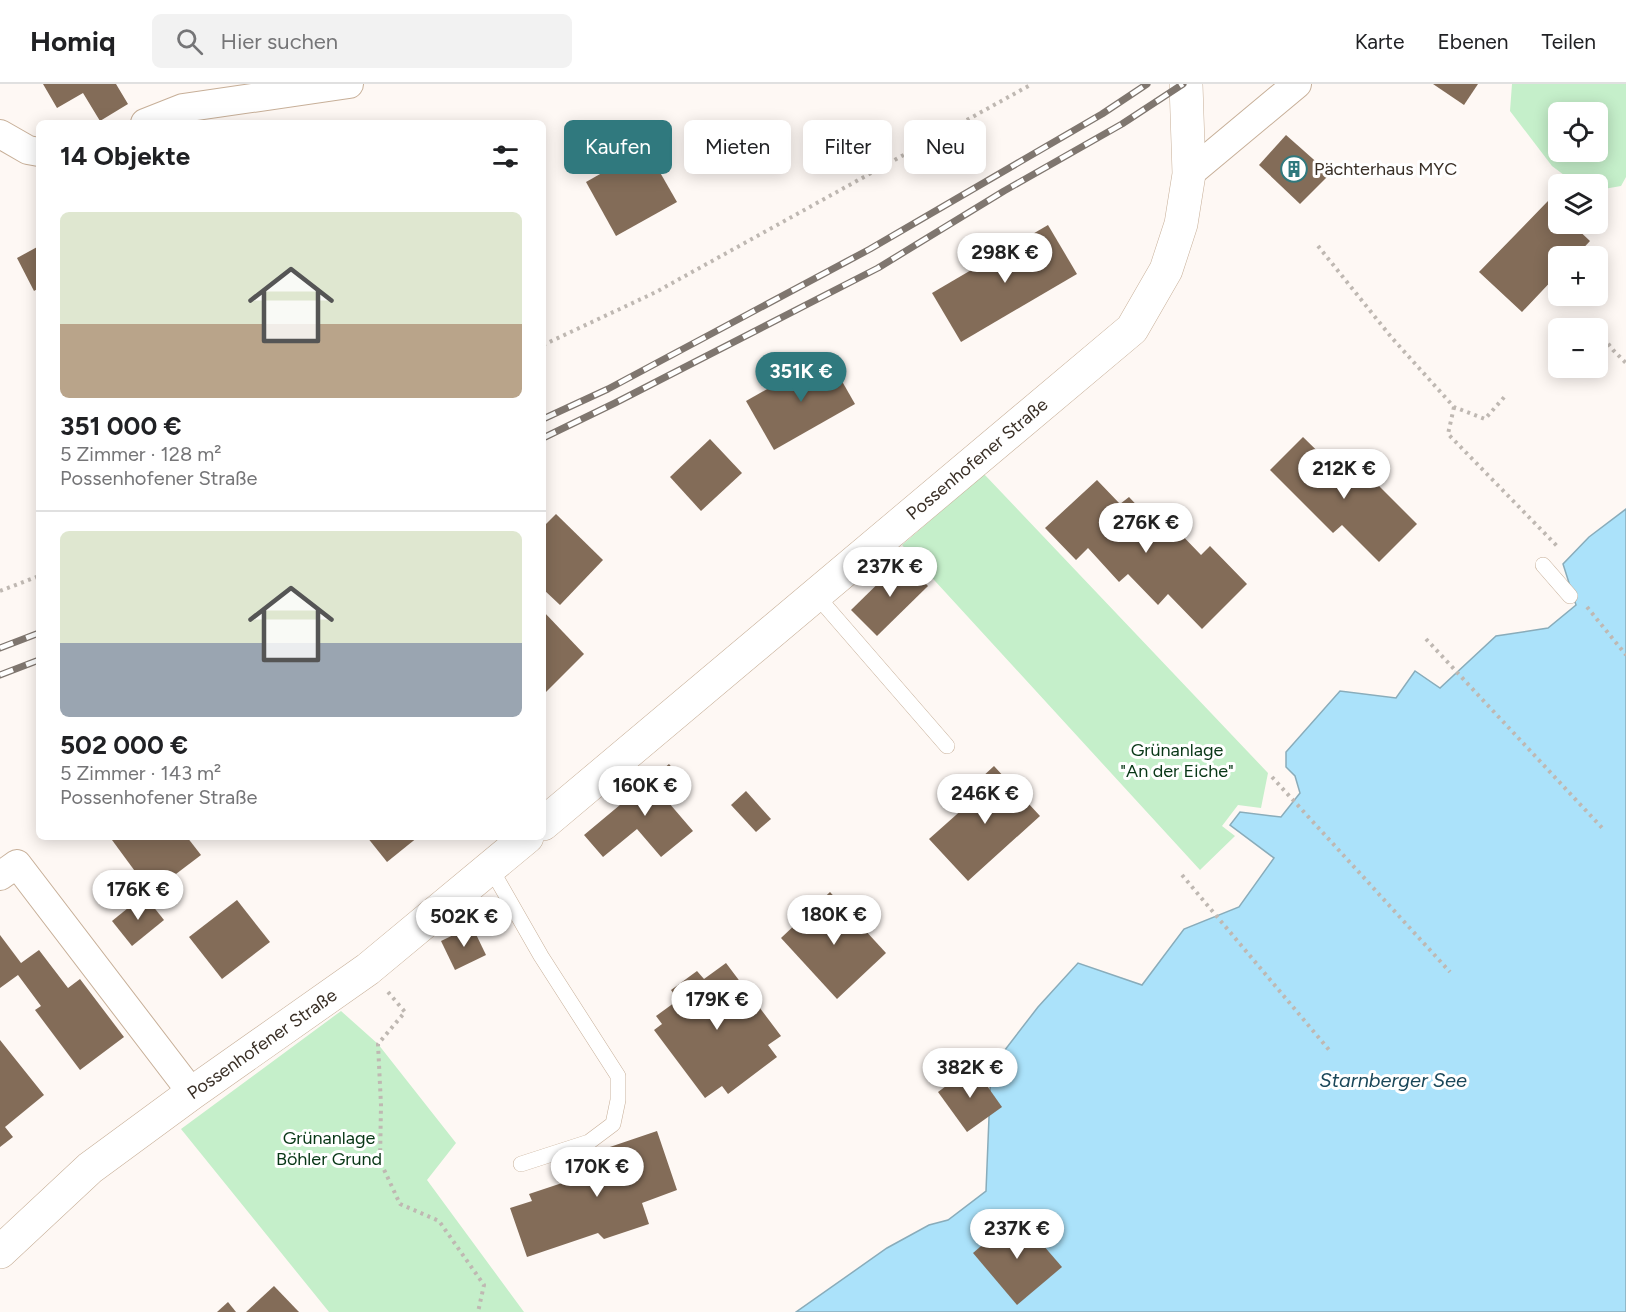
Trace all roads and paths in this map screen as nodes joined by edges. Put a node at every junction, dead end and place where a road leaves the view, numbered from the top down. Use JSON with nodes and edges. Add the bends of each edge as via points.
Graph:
{"nodes":[{"id":1,"x":348,"y":84,"type":"edge"},
{"id":2,"x":1032,"y":84,"type":"edge"},
{"id":3,"x":1186,"y":84,"type":"edge"},
{"id":4,"x":1297,"y":84,"type":"edge"},
{"id":5,"x":153,"y":120,"type":"edge"},
{"id":6,"x":0,"y":134,"type":"edge"},
{"id":7,"x":36,"y":151,"type":"edge"},
{"id":8,"x":1189,"y":174,"type":"junction"},
{"id":9,"x":1318,"y":246,"type":"dead end"},
{"id":10,"x":546,"y":344,"type":"edge"},
{"id":11,"x":1608,"y":344,"type":"edge"},
{"id":12,"x":1626,"y":363,"type":"edge"},
{"id":13,"x":1507,"y":394,"type":"dead end"},
{"id":14,"x":1454,"y":407,"type":"junction"},
{"id":15,"x":1562,"y":550,"type":"dead end"},
{"id":16,"x":1544,"y":565,"type":"dead end"},
{"id":17,"x":36,"y":577,"type":"edge"},
{"id":18,"x":0,"y":591,"type":"edge"},
{"id":19,"x":816,"y":595,"type":"junction"},
{"id":20,"x":1570,"y":596,"type":"dead end"},
{"id":21,"x":1426,"y":639,"type":"dead end"},
{"id":22,"x":947,"y":746,"type":"dead end"},
{"id":23,"x":1272,"y":777,"type":"dead end"},
{"id":24,"x":546,"y":821,"type":"edge"},
{"id":25,"x":1605,"y":831,"type":"dead end"},
{"id":26,"x":523,"y":840,"type":"edge"},
{"id":27,"x":490,"y":867,"type":"junction"},
{"id":28,"x":1182,"y":875,"type":"dead end"},
{"id":29,"x":0,"y":876,"type":"edge"},
{"id":30,"x":368,"y":969,"type":"junction"},
{"id":31,"x":1450,"y":972,"type":"dead end"},
{"id":32,"x":1330,"y":1051,"type":"dead end"},
{"id":33,"x":192,"y":1093,"type":"junction"},
{"id":34,"x":520,"y":1164,"type":"dead end"},
{"id":35,"x":0,"y":1252,"type":"edge"},
{"id":36,"x":478,"y":1312,"type":"edge"}],
"edges":[{"from":1,"to":5,"type":"street","via":[[183,108]]},
{"from":2,"to":10,"type":"path","via":[[656,292]]},
{"from":3,"to":8,"type":"main road","name":"Possenhofener Straße"},
{"from":4,"to":8,"type":"street"},
{"from":6,"to":7,"type":"street"},
{"from":8,"to":19,"type":"main road","name":"Possenhofener Straße","via":[[1181,224],[1166,270],[1132,329]]},
{"from":9,"to":14,"type":"path"},
{"from":11,"to":12,"type":"path"},
{"from":13,"to":14,"type":"path","via":[[1485,419]]},
{"from":14,"to":15,"type":"path","via":[[1448,434]]},
{"from":16,"to":20,"type":"lane"},
{"from":17,"to":18,"type":"path"},
{"from":19,"to":22,"type":"lane"},
{"from":19,"to":24,"type":"main road","name":"Possenhofener Straße"},
{"from":21,"to":25,"type":"path"},
{"from":23,"to":31,"type":"path"},
{"from":26,"to":27,"type":"main road","name":"Possenhofener Straße"},
{"from":27,"to":30,"type":"main road","name":"Possenhofener Straße"},
{"from":27,"to":34,"type":"lane","via":[[618,1076],[613,1124],[589,1142]]},
{"from":28,"to":32,"type":"path"},
{"from":29,"to":33,"type":"street","via":[[17,864]]},
{"from":30,"to":33,"type":"main road","name":"Possenhofener Straße"},
{"from":30,"to":36,"type":"path","via":[[405,1012],[378,1044],[380,1161],[400,1204],[439,1221],[484,1285]]},
{"from":33,"to":35,"type":"main road","name":"Possenhofener Straße","via":[[90,1168]]}]}
